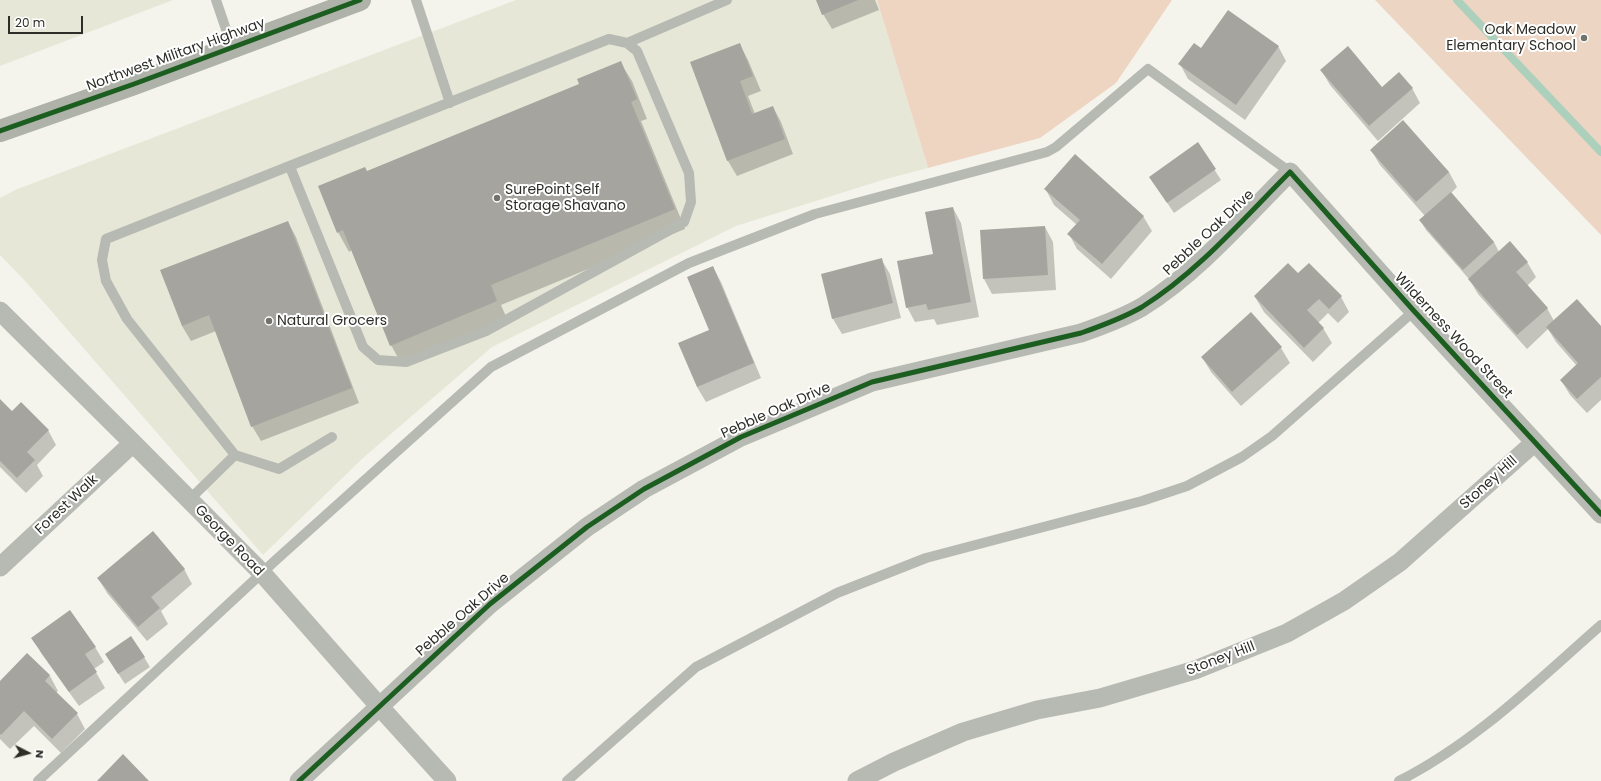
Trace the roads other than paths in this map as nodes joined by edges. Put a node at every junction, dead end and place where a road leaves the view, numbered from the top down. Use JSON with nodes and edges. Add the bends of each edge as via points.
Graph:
{"nodes":[{"id":1,"x":216,"y":0,"type":"edge"},
{"id":2,"x":360,"y":0,"type":"edge"},
{"id":3,"x":416,"y":0,"type":"edge"},
{"id":4,"x":727,"y":0,"type":"edge"},
{"id":5,"x":627,"y":43,"type":"junction"},
{"id":6,"x":232,"y":47,"type":"junction"},
{"id":7,"x":450,"y":103,"type":"junction"},
{"id":8,"x":0,"y":131,"type":"edge"},
{"id":9,"x":290,"y":167,"type":"junction"},
{"id":10,"x":1290,"y":172,"type":"junction"},
{"id":11,"x":1414,"y":312,"type":"junction"},
{"id":12,"x":1,"y":315,"type":"edge"},
{"id":13,"x":332,"y":437,"type":"dead end"},
{"id":14,"x":1535,"y":442,"type":"junction"},
{"id":15,"x":133,"y":443,"type":"junction"},
{"id":16,"x":235,"y":455,"type":"junction"},
{"id":17,"x":189,"y":500,"type":"junction"},
{"id":18,"x":1601,"y":514,"type":"edge"},
{"id":19,"x":0,"y":567,"type":"edge"},
{"id":20,"x":262,"y":573,"type":"junction"},
{"id":21,"x":1601,"y":625,"type":"edge"},
{"id":22,"x":379,"y":706,"type":"junction"},
{"id":23,"x":38,"y":781,"type":"edge"},
{"id":24,"x":299,"y":781,"type":"edge"},
{"id":25,"x":447,"y":781,"type":"edge"},
{"id":26,"x":568,"y":781,"type":"edge"},
{"id":27,"x":857,"y":781,"type":"edge"},
{"id":28,"x":1399,"y":781,"type":"edge"}],
"edges":[{"from":1,"to":6,"type":"lane"},
{"from":2,"to":6,"type":"main road","name":"Northwest Military Highway"},
{"from":3,"to":7,"type":"lane"},
{"from":4,"to":5,"type":"lane"},
{"from":5,"to":7,"type":"lane","via":[[609,39]]},
{"from":5,"to":9,"type":"lane","via":[[637,51],[689,173],[691,202],[684,222],[486,331],[406,362],[378,360],[363,347]]},
{"from":6,"to":8,"type":"main road","name":"Northwest Military Highway"},
{"from":7,"to":9,"type":"lane"},
{"from":9,"to":16,"type":"lane","via":[[106,239],[102,260],[106,281],[126,319]]},
{"from":10,"to":11,"type":"street","name":"Wilderness Wood Street"},
{"from":10,"to":20,"type":"lane","via":[[1148,69],[1047,152],[808,217],[688,264],[491,367]]},
{"from":10,"to":22,"type":"street","name":"Pebble Oak Drive","via":[[1200,262],[1162,293],[1112,322],[1080,333],[872,382],[741,437],[644,490],[587,528],[490,604]]},
{"from":11,"to":14,"type":"street","name":"Wilderness Wood Street"},
{"from":11,"to":26,"type":"lane","via":[[1272,436],[1242,457],[1187,486],[1142,501],[926,558],[837,593],[696,667]]},
{"from":12,"to":15,"type":"street","name":"George Road"},
{"from":13,"to":16,"type":"lane","via":[[279,469]]},
{"from":14,"to":18,"type":"street","name":"Wilderness Wood Street"},
{"from":14,"to":27,"type":"street","name":"Stoney Hill","via":[[1400,562],[1344,601],[1287,633],[1195,670],[1100,698],[1037,710],[964,732]]},
{"from":15,"to":17,"type":"street","name":"George Road"},
{"from":15,"to":19,"type":"street","name":"Forest Walk"},
{"from":16,"to":17,"type":"lane"},
{"from":17,"to":20,"type":"street","name":"George Road"},
{"from":20,"to":22,"type":"street","name":"George Road"},
{"from":20,"to":23,"type":"lane"},
{"from":21,"to":28,"type":"lane","via":[[1495,719],[1428,766]]},
{"from":22,"to":24,"type":"street","name":"Pebble Oak Drive"},
{"from":22,"to":25,"type":"street","name":"George Road"}]}
